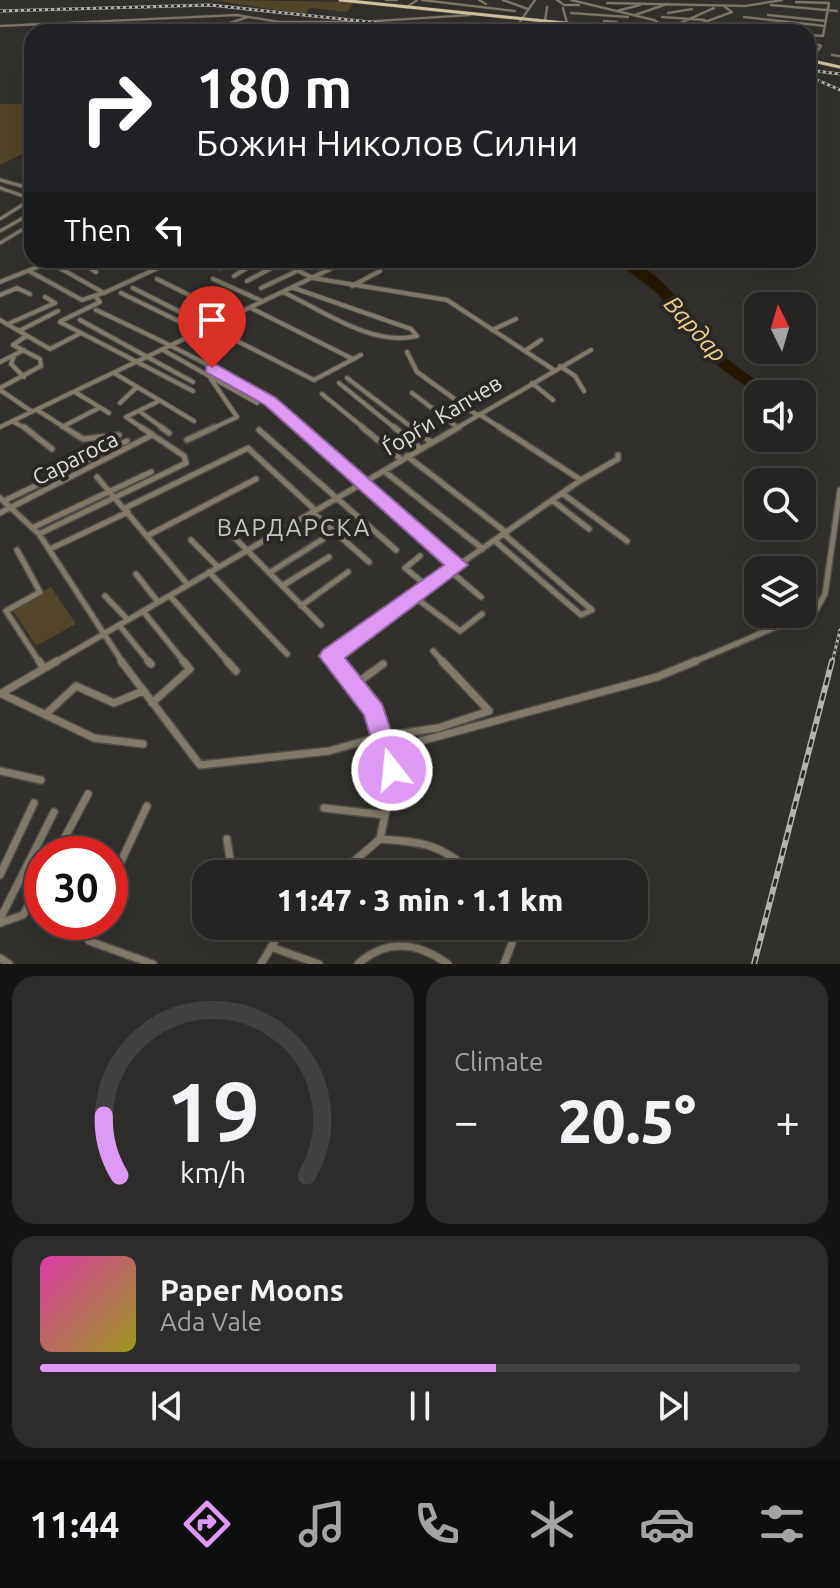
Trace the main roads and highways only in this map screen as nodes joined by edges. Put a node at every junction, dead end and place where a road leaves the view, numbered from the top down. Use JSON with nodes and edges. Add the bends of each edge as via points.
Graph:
{"nodes":[{"id":1,"x":340,"y":0,"type":"edge"},
{"id":2,"x":358,"y":1,"type":"edge"},
{"id":3,"x":395,"y":2,"type":"edge"},
{"id":4,"x":570,"y":24,"type":"edge"},
{"id":5,"x":816,"y":62,"type":"edge"},
{"id":6,"x":840,"y":66,"type":"edge"}],
"edges":[{"from":1,"to":2,"type":"main road"},
{"from":2,"to":3,"type":"main road"},
{"from":3,"to":4,"type":"main road","via":[[467,17]]},
{"from":5,"to":6,"type":"main road"}]}
